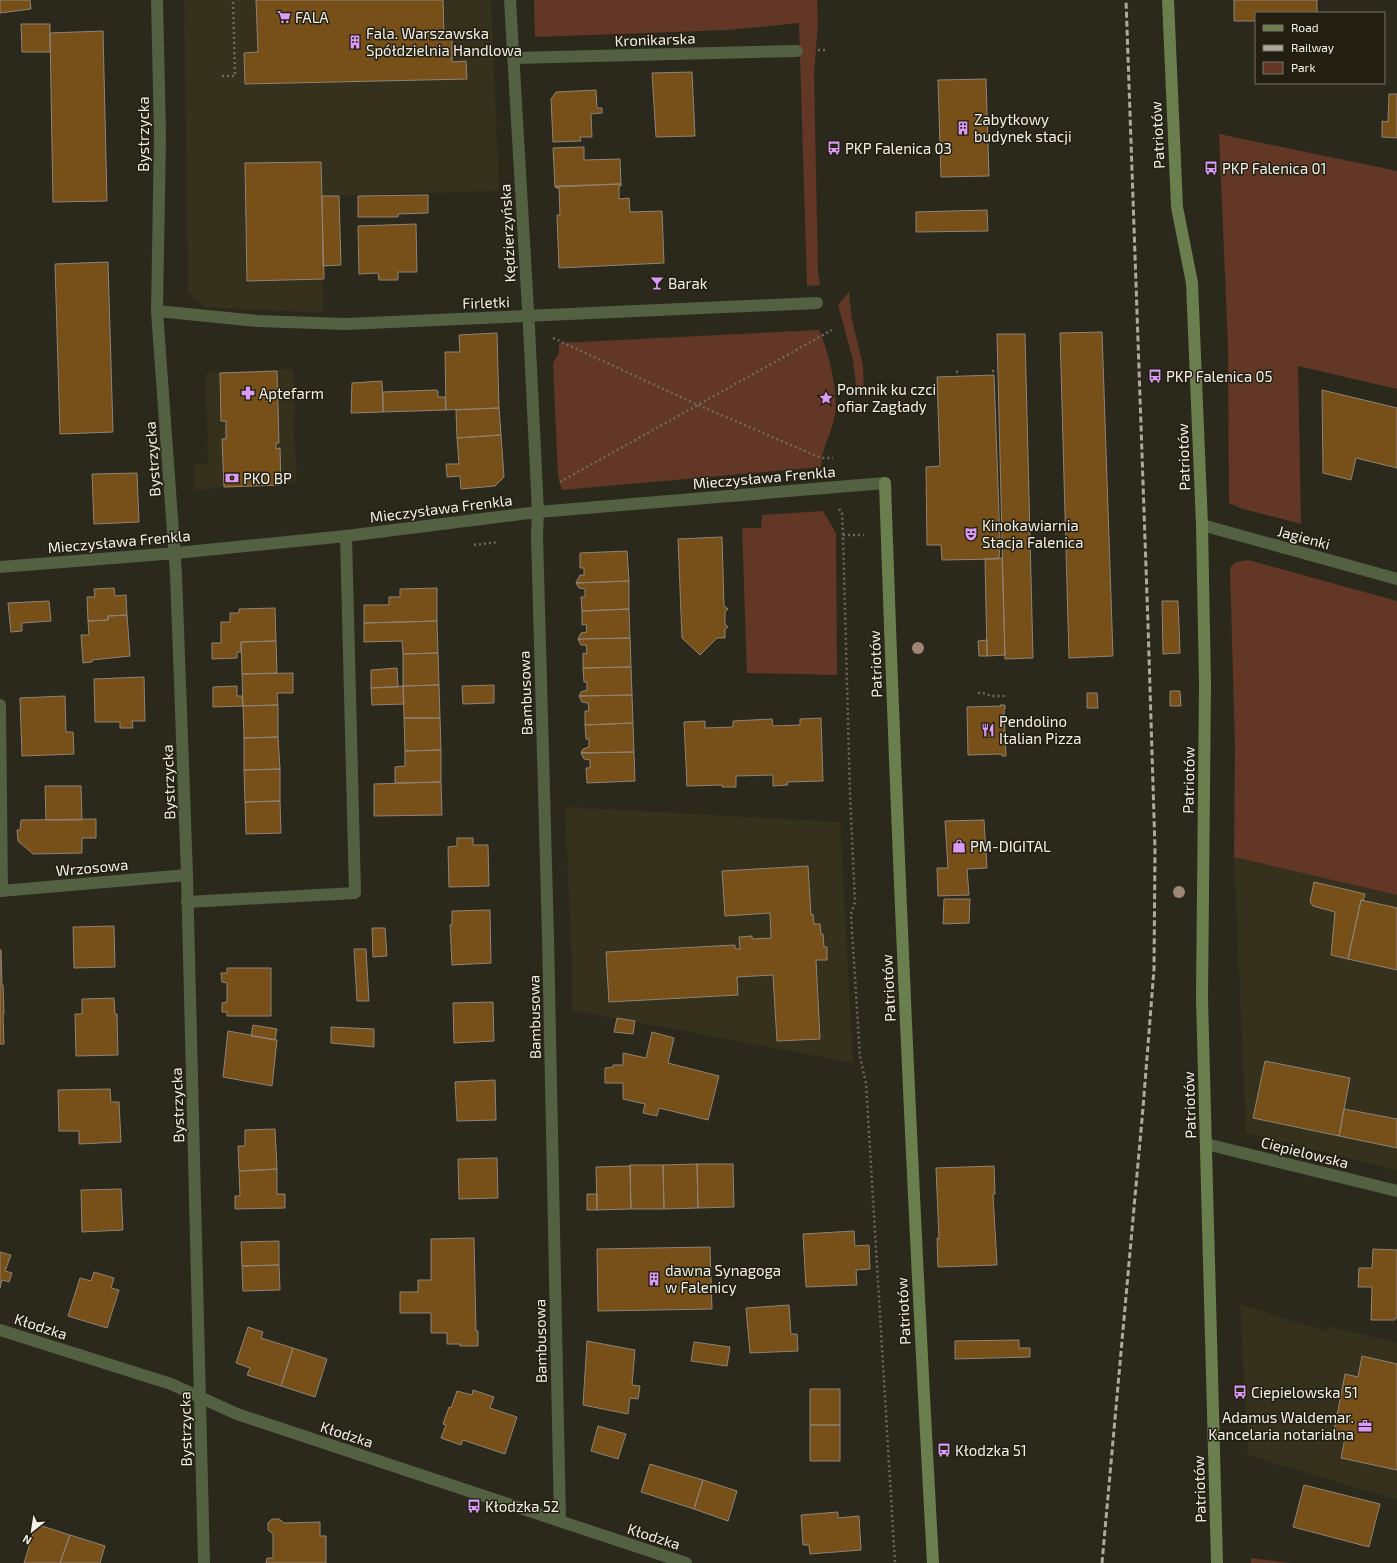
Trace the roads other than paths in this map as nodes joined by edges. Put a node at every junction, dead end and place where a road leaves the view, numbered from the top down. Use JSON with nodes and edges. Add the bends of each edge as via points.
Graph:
{"nodes":[{"id":1,"x":157,"y":0,"type":"edge"},
{"id":2,"x":510,"y":0,"type":"edge"},
{"id":3,"x":1168,"y":0,"type":"edge"},
{"id":4,"x":797,"y":51,"type":"dead end"},
{"id":5,"x":514,"y":58,"type":"junction"},
{"id":6,"x":817,"y":303,"type":"dead end"},
{"id":7,"x":158,"y":311,"type":"junction"},
{"id":8,"x":529,"y":322,"type":"junction"},
{"id":9,"x":885,"y":483,"type":"joint"},
{"id":10,"x":538,"y":512,"type":"junction"},
{"id":11,"x":1202,"y":525,"type":"junction"},
{"id":12,"x":346,"y":536,"type":"junction"},
{"id":13,"x":176,"y":553,"type":"junction"},
{"id":14,"x":0,"y":568,"type":"edge"},
{"id":15,"x":1397,"y":579,"type":"edge"},
{"id":16,"x":0,"y":705,"type":"edge"},
{"id":17,"x":187,"y":875,"type":"junction"},
{"id":18,"x":1,"y":891,"type":"edge"},
{"id":19,"x":188,"y":902,"type":"junction"},
{"id":20,"x":1206,"y":1144,"type":"junction"},
{"id":21,"x":1397,"y":1191,"type":"edge"},
{"id":22,"x":0,"y":1330,"type":"edge"},
{"id":23,"x":201,"y":1397,"type":"junction"},
{"id":24,"x":560,"y":1521,"type":"junction"},
{"id":25,"x":204,"y":1563,"type":"edge"},
{"id":26,"x":686,"y":1563,"type":"edge"},
{"id":27,"x":933,"y":1563,"type":"edge"},
{"id":28,"x":1217,"y":1563,"type":"edge"}],
"edges":[{"from":1,"to":7,"type":"street","name":"Bystrzycka","via":[[160,136]]},
{"from":2,"to":5,"type":"street","name":"Kędzierzyńska"},
{"from":3,"to":11,"type":"main road","name":"Patriotów","via":[[1177,207],[1192,283]]},
{"from":4,"to":5,"type":"street","name":"Kronikarska"},
{"from":5,"to":8,"type":"street","name":"Kędzierzyńska"},
{"from":6,"to":8,"type":"street","name":"Firletki"},
{"from":7,"to":8,"type":"street","name":"Firletki","via":[[257,321],[346,324]]},
{"from":7,"to":13,"type":"street","name":"Bystrzycka"},
{"from":8,"to":10,"type":"street","name":"Kędzierzyńska"},
{"from":9,"to":10,"type":"street","name":"Mieczysława Frenkla"},
{"from":9,"to":27,"type":"main road","name":"Patriotów","via":[[918,1306]]},
{"from":10,"to":12,"type":"street","name":"Mieczysława Frenkla"},
{"from":10,"to":24,"type":"street","name":"Bambusowa","via":[[536,535],[549,945]]},
{"from":11,"to":15,"type":"street","name":"Jagienki"},
{"from":11,"to":20,"type":"main road","name":"Patriotów","via":[[1205,684],[1202,999]]},
{"from":12,"to":13,"type":"street","name":"Mieczysława Frenkla"},
{"from":12,"to":19,"type":"street","via":[[356,893]]},
{"from":13,"to":14,"type":"street","name":"Mieczysława Frenkla"},
{"from":13,"to":17,"type":"street","name":"Bystrzycka"},
{"from":16,"to":18,"type":"street"},
{"from":17,"to":18,"type":"street","name":"Wrzosowa"},
{"from":17,"to":19,"type":"street","name":"Bystrzycka"},
{"from":19,"to":23,"type":"street","name":"Bystrzycka"},
{"from":20,"to":21,"type":"street","name":"Ciepielowska"},
{"from":20,"to":28,"type":"main road","name":"Patriotów"},
{"from":22,"to":23,"type":"street","name":"Kłodzka","via":[[171,1384]]},
{"from":23,"to":24,"type":"street","name":"Kłodzka","via":[[237,1414]]},
{"from":23,"to":25,"type":"street","name":"Bystrzycka"},
{"from":24,"to":26,"type":"street","name":"Kłodzka"}]}
